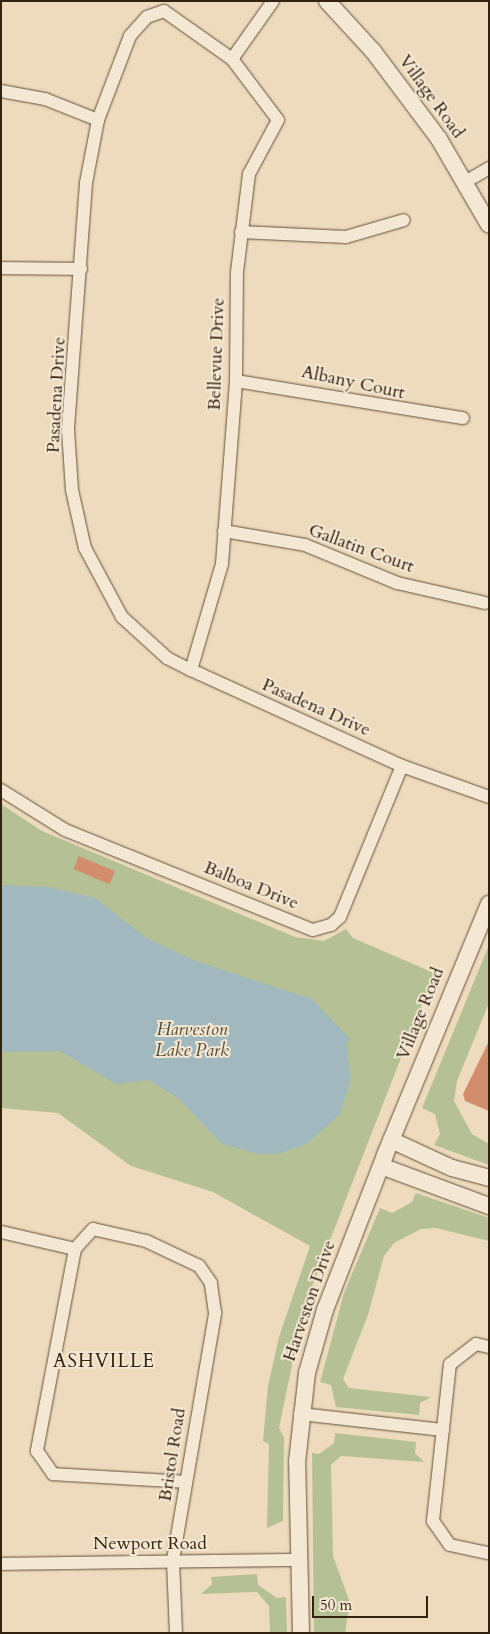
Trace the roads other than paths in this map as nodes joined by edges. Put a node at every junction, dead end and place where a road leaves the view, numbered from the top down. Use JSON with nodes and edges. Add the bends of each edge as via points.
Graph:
{"nodes":[{"id":1,"x":273,"y":1,"type":"edge"},
{"id":2,"x":328,"y":1,"type":"edge"},
{"id":3,"x":232,"y":59,"type":"junction"},
{"id":4,"x":1,"y":91,"type":"edge"},
{"id":5,"x":98,"y":120,"type":"junction"},
{"id":6,"x":489,"y":168,"type":"edge"},
{"id":7,"x":465,"y":182,"type":"junction"},
{"id":8,"x":404,"y":220,"type":"dead end"},
{"id":9,"x":489,"y":225,"type":"edge"},
{"id":10,"x":241,"y":232,"type":"junction"},
{"id":11,"x":1,"y":268,"type":"edge"},
{"id":12,"x":81,"y":269,"type":"junction"},
{"id":13,"x":236,"y":381,"type":"junction"},
{"id":14,"x":463,"y":418,"type":"dead end"},
{"id":15,"x":224,"y":532,"type":"junction"},
{"id":16,"x":485,"y":603,"type":"dead end"},
{"id":17,"x":191,"y":670,"type":"junction"},
{"id":18,"x":402,"y":766,"type":"junction"},
{"id":19,"x":1,"y":790,"type":"edge"},
{"id":20,"x":489,"y":797,"type":"edge"},
{"id":21,"x":489,"y":904,"type":"edge"},
{"id":22,"x":391,"y":1140,"type":"junction"},
{"id":23,"x":381,"y":1166,"type":"junction"},
{"id":24,"x":489,"y":1178,"type":"edge"},
{"id":25,"x":489,"y":1206,"type":"edge"},
{"id":26,"x":1,"y":1232,"type":"edge"},
{"id":27,"x":75,"y":1249,"type":"junction"},
{"id":28,"x":489,"y":1347,"type":"edge"},
{"id":29,"x":300,"y":1414,"type":"junction"},
{"id":30,"x":443,"y":1430,"type":"junction"},
{"id":31,"x":186,"y":1482,"type":"junction"},
{"id":32,"x":489,"y":1553,"type":"edge"},
{"id":33,"x":173,"y":1560,"type":"junction"},
{"id":34,"x":299,"y":1560,"type":"junction"},
{"id":35,"x":1,"y":1564,"type":"edge"},
{"id":36,"x":176,"y":1633,"type":"edge"},
{"id":37,"x":301,"y":1633,"type":"edge"}],
"edges":[{"from":1,"to":3,"type":"street"},
{"from":2,"to":7,"type":"street","name":"Village Road","via":[[373,51],[439,139]]},
{"from":3,"to":5,"type":"street","name":"Pasadena Drive","via":[[164,11],[147,17],[130,36]]},
{"from":3,"to":10,"type":"street","name":"Bellevue Drive","via":[[278,120],[248,174]]},
{"from":4,"to":5,"type":"street","via":[[45,99]]},
{"from":5,"to":12,"type":"street","name":"Pasadena Drive","via":[[86,183]]},
{"from":6,"to":7,"type":"street"},
{"from":7,"to":9,"type":"street","name":"Village Road"},
{"from":8,"to":10,"type":"street","via":[[346,237]]},
{"from":10,"to":13,"type":"street","name":"Bellevue Drive"},
{"from":11,"to":12,"type":"street"},
{"from":12,"to":17,"type":"street","name":"Pasadena Drive","via":[[68,430],[72,490],[85,548],[122,617],[167,658]]},
{"from":13,"to":14,"type":"street","name":"Albany Court","via":[[294,388],[410,413]]},
{"from":13,"to":15,"type":"street","name":"Bellevue Drive"},
{"from":15,"to":16,"type":"street","name":"Gallatin Court","via":[[304,545],[348,559],[397,583]]},
{"from":15,"to":17,"type":"street","name":"Bellevue Drive","via":[[210,615]]},
{"from":17,"to":18,"type":"street","name":"Pasadena Drive"},
{"from":18,"to":19,"type":"street","name":"Balboa Drive","via":[[340,917],[331,925],[312,930],[65,830]]},
{"from":18,"to":20,"type":"street","name":"Pasadena Drive"},
{"from":21,"to":22,"type":"street","name":"Village Road"},
{"from":22,"to":23,"type":"street","name":"Harveston Drive"},
{"from":22,"to":24,"type":"street","via":[[452,1168]]},
{"from":23,"to":25,"type":"street"},
{"from":23,"to":29,"type":"street","name":"Harveston Drive","via":[[325,1310]]},
{"from":26,"to":27,"type":"street"},
{"from":27,"to":31,"type":"street","name":"Bristol Road","via":[[93,1229],[146,1240],[199,1266],[211,1283],[215,1314]]},
{"from":27,"to":31,"type":"street","via":[[37,1451],[53,1474]]},
{"from":28,"to":30,"type":"street","via":[[476,1344],[450,1364]]},
{"from":29,"to":30,"type":"street"},
{"from":29,"to":34,"type":"street","name":"Harveston Drive"},
{"from":30,"to":32,"type":"street","via":[[434,1521],[450,1546]]},
{"from":31,"to":33,"type":"street","name":"Bristol Road"},
{"from":33,"to":34,"type":"street","name":"Newport Road"},
{"from":33,"to":35,"type":"street","name":"Newport Road"},
{"from":33,"to":36,"type":"street","name":"Bristol Road"},
{"from":34,"to":37,"type":"street","name":"Harveston Drive"}]}
